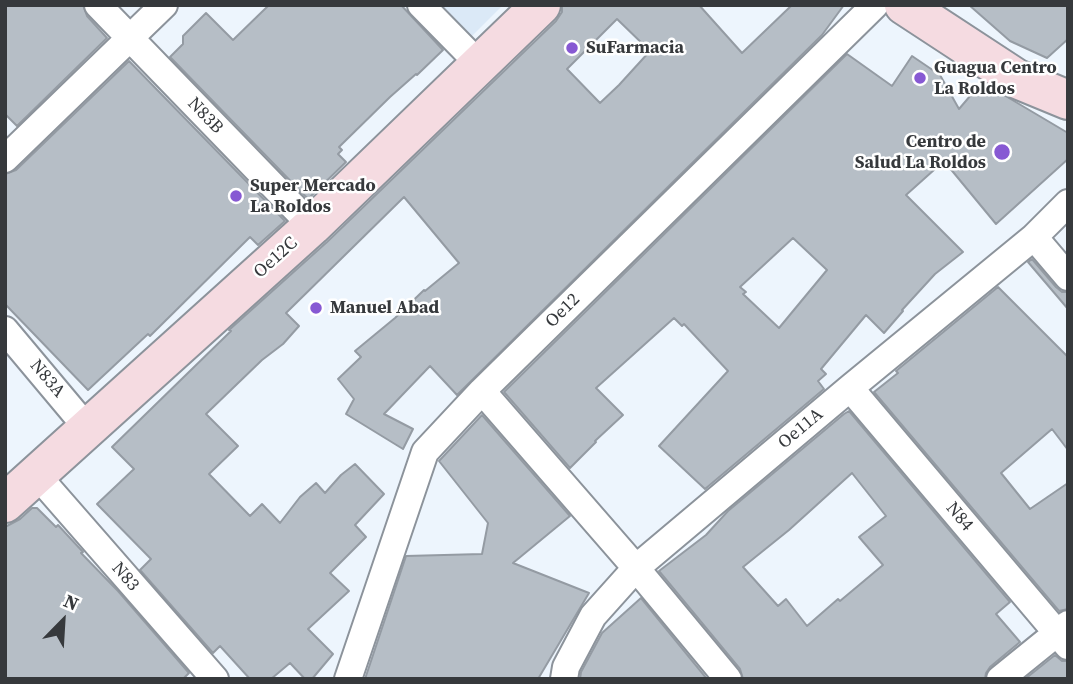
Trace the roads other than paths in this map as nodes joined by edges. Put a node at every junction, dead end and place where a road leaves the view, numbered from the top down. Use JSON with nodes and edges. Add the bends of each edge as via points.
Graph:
{"nodes":[{"id":1,"x":98,"y":5,"type":"edge"},
{"id":2,"x":164,"y":5,"type":"edge"},
{"id":3,"x":421,"y":5,"type":"edge"},
{"id":4,"x":541,"y":5,"type":"edge"},
{"id":5,"x":875,"y":5,"type":"edge"},
{"id":6,"x":904,"y":5,"type":"edge"},
{"id":7,"x":130,"y":38,"type":"junction"},
{"id":8,"x":480,"y":64,"type":"junction"},
{"id":9,"x":1068,"y":100,"type":"edge"},
{"id":10,"x":5,"y":159,"type":"edge"},
{"id":11,"x":1068,"y":203,"type":"edge"},
{"id":12,"x":312,"y":226,"type":"junction"},
{"id":13,"x":1034,"y":237,"type":"junction"},
{"id":14,"x":1068,"y":277,"type":"edge"},
{"id":15,"x":5,"y":330,"type":"edge"},
{"id":16,"x":850,"y":388,"type":"junction"},
{"id":17,"x":482,"y":391,"type":"junction"},
{"id":18,"x":88,"y":429,"type":"junction"},
{"id":19,"x":36,"y":474,"type":"junction"},
{"id":20,"x":5,"y":503,"type":"edge"},
{"id":21,"x":636,"y":568,"type":"junction"},
{"id":22,"x":1064,"y":634,"type":"edge"},
{"id":23,"x":203,"y":675,"type":"edge"},
{"id":24,"x":348,"y":679,"type":"edge"},
{"id":25,"x":564,"y":679,"type":"edge"},
{"id":26,"x":728,"y":679,"type":"edge"},
{"id":27,"x":1000,"y":679,"type":"edge"}],
"edges":[{"from":1,"to":7,"type":"street","name":"N83B"},
{"from":2,"to":7,"type":"street"},
{"from":3,"to":8,"type":"street"},
{"from":4,"to":8,"type":"main road","name":"Oe12C"},
{"from":5,"to":17,"type":"street","name":"Oe12"},
{"from":6,"to":9,"type":"main road","via":[[1017,79]]},
{"from":7,"to":10,"type":"street"},
{"from":7,"to":12,"type":"street","name":"N83B"},
{"from":8,"to":12,"type":"main road","name":"Oe12C"},
{"from":11,"to":13,"type":"street","name":"Oe11A"},
{"from":12,"to":18,"type":"main road","name":"Oe12C"},
{"from":13,"to":14,"type":"street"},
{"from":13,"to":16,"type":"street","name":"Oe11A"},
{"from":15,"to":18,"type":"street","name":"N83A"},
{"from":16,"to":21,"type":"street","name":"Oe11A"},
{"from":16,"to":22,"type":"street","name":"N84"},
{"from":17,"to":21,"type":"street"},
{"from":17,"to":24,"type":"street","name":"Oe12","via":[[425,452]]},
{"from":18,"to":19,"type":"main road","name":"Oe12C"},
{"from":19,"to":20,"type":"main road","name":"Oe12C"},
{"from":19,"to":23,"type":"street","name":"N83"},
{"from":21,"to":25,"type":"street","name":"Oe11A","via":[[593,616]]},
{"from":21,"to":26,"type":"street"},
{"from":22,"to":27,"type":"street"}]}
